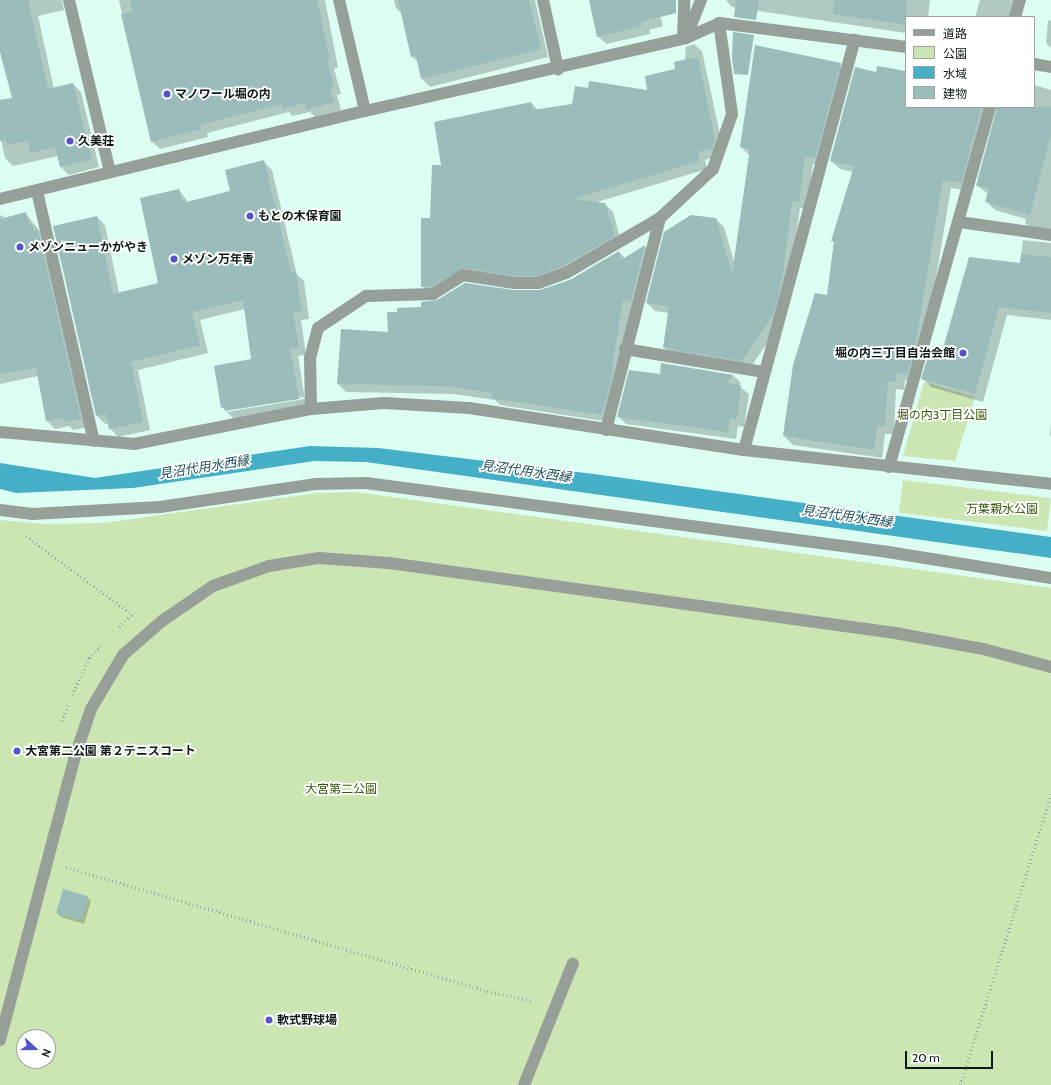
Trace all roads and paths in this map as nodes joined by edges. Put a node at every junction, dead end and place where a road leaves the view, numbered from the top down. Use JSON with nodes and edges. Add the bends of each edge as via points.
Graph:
{"nodes":[{"id":1,"x":69,"y":0,"type":"edge"},
{"id":2,"x":339,"y":0,"type":"edge"},
{"id":3,"x":543,"y":0,"type":"edge"},
{"id":4,"x":684,"y":0,"type":"edge"},
{"id":5,"x":701,"y":0,"type":"edge"},
{"id":6,"x":1020,"y":0,"type":"edge"},
{"id":7,"x":1015,"y":16,"type":"edge"},
{"id":8,"x":719,"y":24,"type":"junction"},
{"id":9,"x":685,"y":39,"type":"junction"},
{"id":10,"x":855,"y":40,"type":"junction"},
{"id":11,"x":905,"y":47,"type":"edge"},
{"id":12,"x":1035,"y":64,"type":"edge"},
{"id":13,"x":1051,"y":67,"type":"edge"},
{"id":14,"x":558,"y":69,"type":"junction"},
{"id":15,"x":990,"y":108,"type":"edge"},
{"id":16,"x":365,"y":111,"type":"junction"},
{"id":17,"x":110,"y":172,"type":"junction"},
{"id":18,"x":37,"y":191,"type":"junction"},
{"id":19,"x":0,"y":199,"type":"edge"},
{"id":20,"x":660,"y":218,"type":"junction"},
{"id":21,"x":959,"y":222,"type":"junction"},
{"id":22,"x":1051,"y":235,"type":"edge"},
{"id":23,"x":625,"y":349,"type":"junction"},
{"id":24,"x":764,"y":372,"type":"junction"},
{"id":25,"x":311,"y":409,"type":"junction"},
{"id":26,"x":606,"y":430,"type":"junction"},
{"id":27,"x":0,"y":432,"type":"edge"},
{"id":28,"x":94,"y":441,"type":"junction"},
{"id":29,"x":744,"y":450,"type":"junction"},
{"id":30,"x":889,"y":467,"type":"junction"},
{"id":31,"x":1051,"y":484,"type":"edge"},
{"id":32,"x":0,"y":510,"type":"edge"},
{"id":33,"x":24,"y":535,"type":"dead end"},
{"id":34,"x":1051,"y":578,"type":"edge"},
{"id":35,"x":157,"y":625,"type":"junction"},
{"id":36,"x":1051,"y":667,"type":"edge"},
{"id":37,"x":1051,"y":794,"type":"edge"},
{"id":38,"x":47,"y":861,"type":"junction"},
{"id":39,"x":573,"y":963,"type":"dead end"},
{"id":40,"x":556,"y":1006,"type":"junction"},
{"id":41,"x":0,"y":1040,"type":"edge"},
{"id":42,"x":524,"y":1085,"type":"edge"},
{"id":43,"x":960,"y":1085,"type":"edge"}],
"edges":[{"from":1,"to":17,"type":"street"},
{"from":2,"to":16,"type":"street"},
{"from":3,"to":14,"type":"street"},
{"from":4,"to":9,"type":"street"},
{"from":5,"to":9,"type":"street"},
{"from":6,"to":7,"type":"street"},
{"from":8,"to":9,"type":"street"},
{"from":8,"to":10,"type":"street"},
{"from":8,"to":20,"type":"street","via":[[732,114],[713,169]]},
{"from":9,"to":14,"type":"street"},
{"from":10,"to":11,"type":"street"},
{"from":10,"to":24,"type":"street"},
{"from":12,"to":13,"type":"street"},
{"from":14,"to":16,"type":"street"},
{"from":15,"to":21,"type":"street"},
{"from":16,"to":17,"type":"street"},
{"from":17,"to":18,"type":"street"},
{"from":18,"to":19,"type":"street"},
{"from":18,"to":28,"type":"street"},
{"from":20,"to":23,"type":"street"},
{"from":20,"to":25,"type":"street","via":[[566,273],[538,283],[514,283],[463,275],[433,294],[366,296],[318,328],[310,358]]},
{"from":21,"to":22,"type":"street"},
{"from":21,"to":30,"type":"street"},
{"from":23,"to":24,"type":"street"},
{"from":23,"to":26,"type":"street"},
{"from":24,"to":29,"type":"street"},
{"from":25,"to":26,"type":"street","via":[[384,403],[469,408]]},
{"from":25,"to":28,"type":"street","via":[[134,444]]},
{"from":26,"to":29,"type":"street"},
{"from":27,"to":28,"type":"street"},
{"from":29,"to":30,"type":"street"},
{"from":30,"to":31,"type":"street"},
{"from":32,"to":34,"type":"street","via":[[32,514],[160,507],[316,484],[366,483],[888,552]]},
{"from":33,"to":35,"type":"path","via":[[131,615]]},
{"from":35,"to":36,"type":"street","via":[[213,586],[269,566],[319,558],[388,563],[895,633],[983,649]]},
{"from":35,"to":38,"type":"street","via":[[123,655],[91,709],[74,759]]},
{"from":37,"to":43,"type":"path"},
{"from":38,"to":40,"type":"path","via":[[487,991]]},
{"from":38,"to":41,"type":"street"},
{"from":39,"to":40,"type":"street"},
{"from":40,"to":42,"type":"street"}]}
